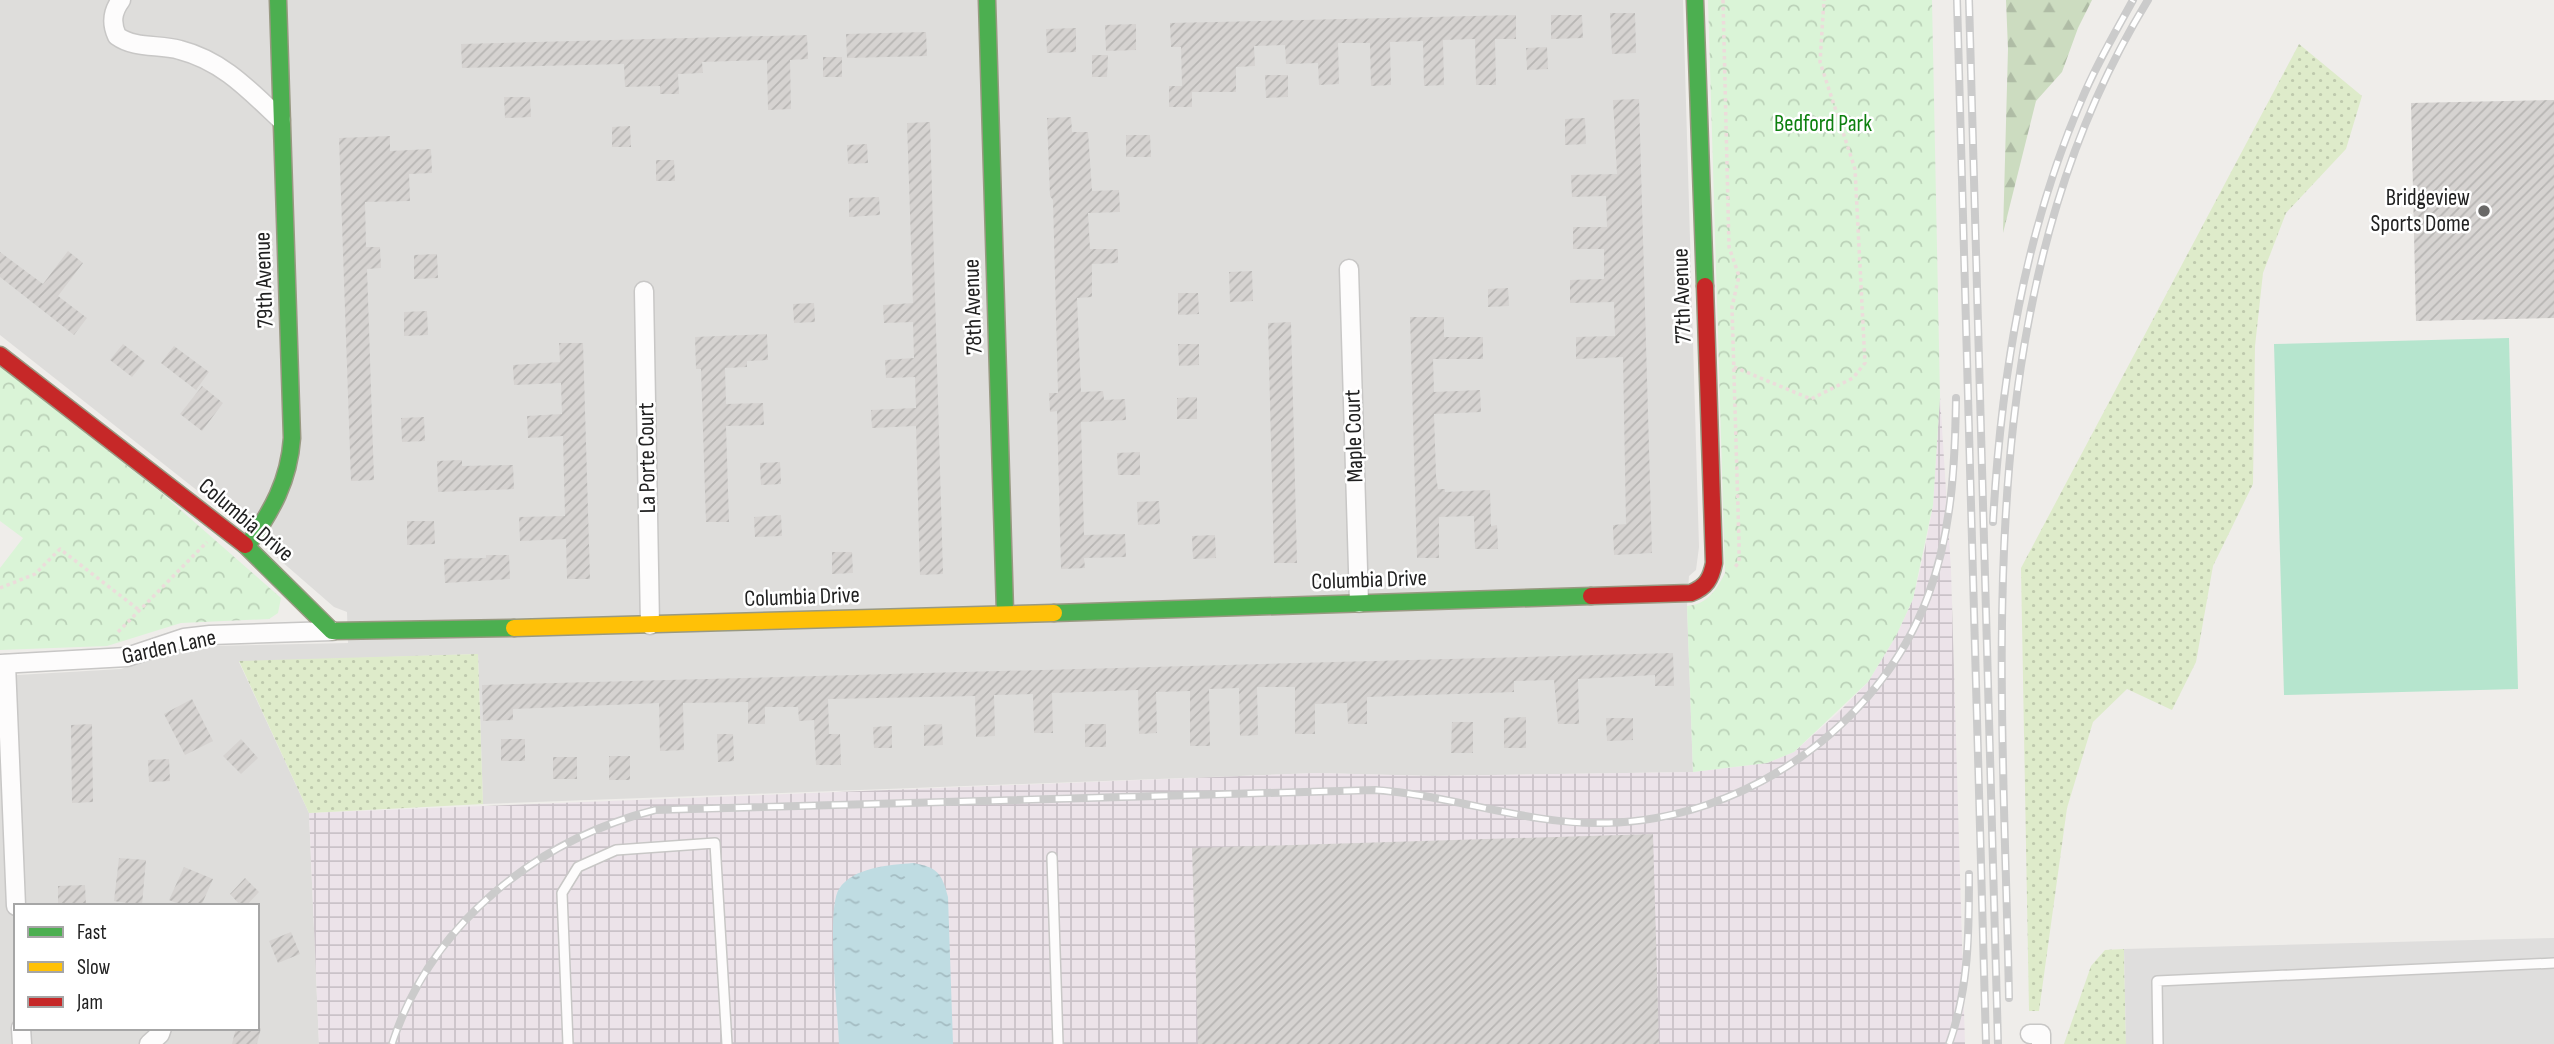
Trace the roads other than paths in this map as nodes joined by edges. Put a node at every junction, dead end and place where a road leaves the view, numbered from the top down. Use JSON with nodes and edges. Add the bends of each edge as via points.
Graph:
{"nodes":[{"id":1,"x":121,"y":0,"type":"edge"},
{"id":2,"x":278,"y":0,"type":"edge"},
{"id":3,"x":987,"y":0,"type":"edge"},
{"id":4,"x":1695,"y":0,"type":"edge"},
{"id":5,"x":281,"y":120,"type":"junction"},
{"id":6,"x":1349,"y":269,"type":"dead end"},
{"id":7,"x":644,"y":291,"type":"dead end"},
{"id":8,"x":0,"y":355,"type":"edge"},
{"id":9,"x":247,"y":546,"type":"junction"},
{"id":10,"x":1705,"y":588,"type":"joint"},
{"id":11,"x":1359,"y":603,"type":"junction"},
{"id":12,"x":1005,"y":612,"type":"junction"},
{"id":13,"x":650,"y":625,"type":"junction"},
{"id":14,"x":332,"y":631,"type":"junction"},
{"id":15,"x":3,"y":664,"type":"edge"},
{"id":16,"x":1052,"y":857,"type":"dead end"},
{"id":17,"x":16,"y":904,"type":"edge"},
{"id":18,"x":2554,"y":963,"type":"edge"},
{"id":19,"x":161,"y":1030,"type":"edge"},
{"id":20,"x":149,"y":1044,"type":"edge"},
{"id":21,"x":568,"y":1044,"type":"edge"},
{"id":22,"x":727,"y":1044,"type":"edge"},
{"id":23,"x":1058,"y":1044,"type":"edge"},
{"id":24,"x":2158,"y":1044,"type":"edge"}],
"edges":[{"from":1,"to":5,"type":"street","via":[[113,18],[117,36],[125,42],[179,49],[207,59],[235,77]]},
{"from":2,"to":5,"type":"street","name":"79th Avenue"},
{"from":3,"to":12,"type":"street","name":"78th Avenue"},
{"from":4,"to":10,"type":"street","name":"77th Avenue","via":[[1714,563]]},
{"from":5,"to":9,"type":"street","name":"79th Avenue","via":[[290,470],[282,495]]},
{"from":6,"to":11,"type":"street","name":"Maple Court"},
{"from":7,"to":13,"type":"street","name":"La Porte Court"},
{"from":8,"to":9,"type":"street","name":"Columbia Drive"},
{"from":9,"to":14,"type":"street","name":"Columbia Drive"},
{"from":10,"to":11,"type":"street","name":"Columbia Drive","via":[[1672,594]]},
{"from":11,"to":12,"type":"street","name":"Columbia Drive"},
{"from":12,"to":13,"type":"street","name":"Columbia Drive"},
{"from":13,"to":14,"type":"street","name":"Columbia Drive"},
{"from":14,"to":15,"type":"street","name":"Garden Lane","via":[[210,635],[184,638],[127,657]]},
{"from":15,"to":17,"type":"street","name":"Garden Lane"},
{"from":16,"to":23,"type":"lane"},
{"from":18,"to":24,"type":"lane","via":[[2157,981]]},
{"from":19,"to":20,"type":"street"},
{"from":21,"to":22,"type":"lane","via":[[562,893],[578,867],[616,850],[715,843]]}]}
